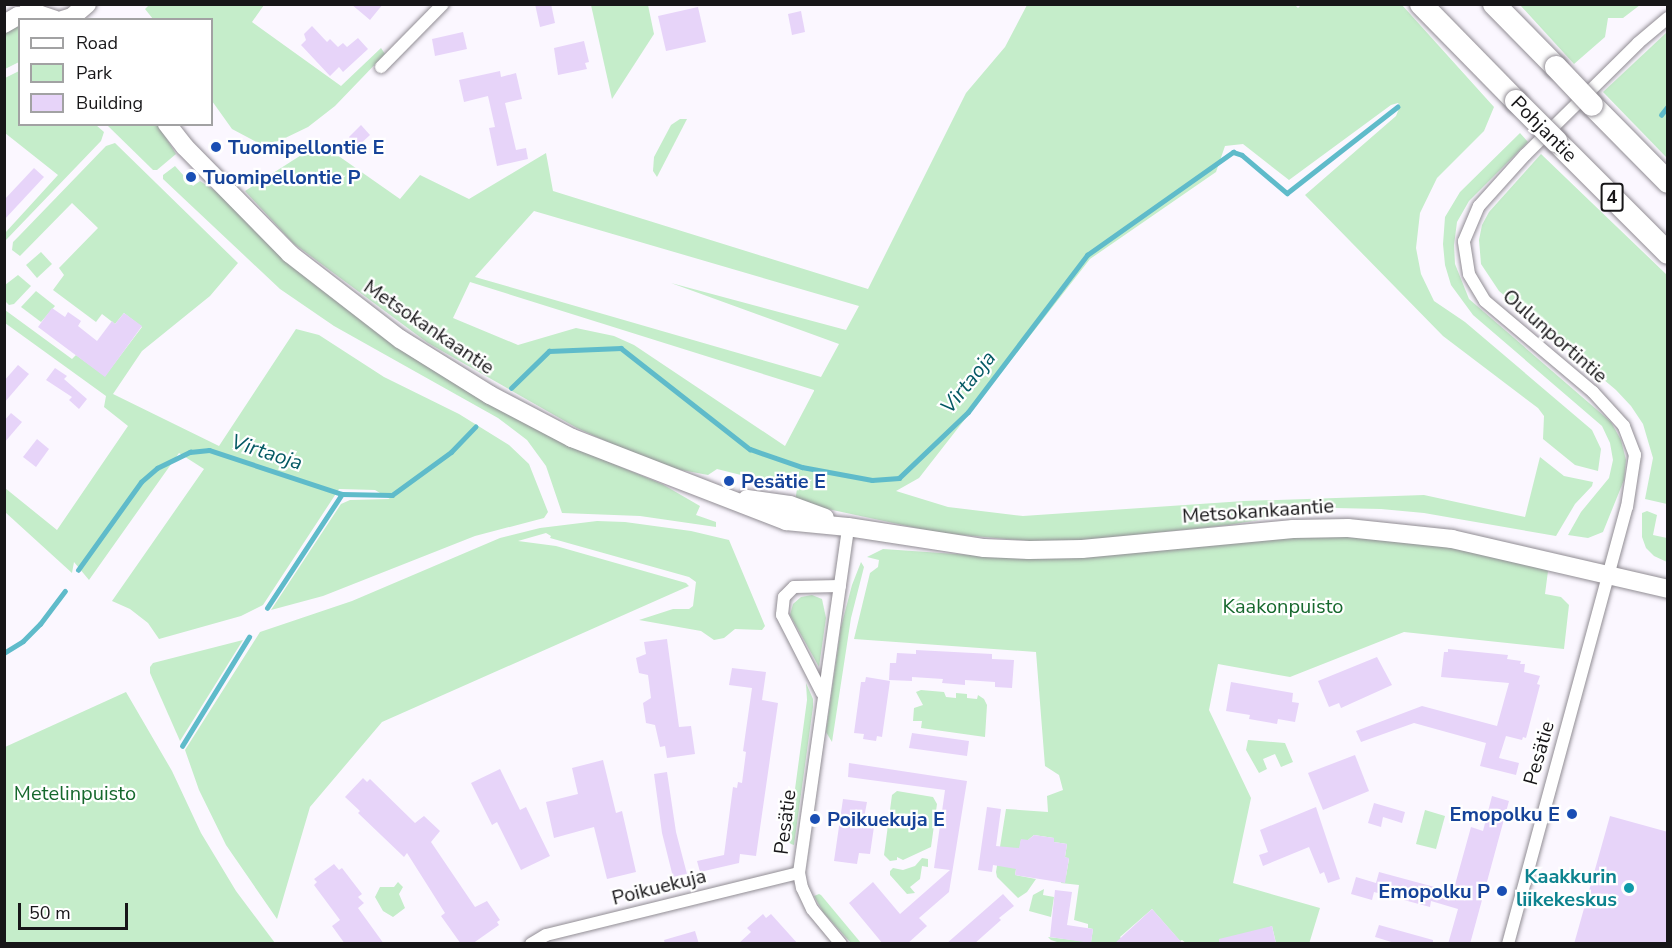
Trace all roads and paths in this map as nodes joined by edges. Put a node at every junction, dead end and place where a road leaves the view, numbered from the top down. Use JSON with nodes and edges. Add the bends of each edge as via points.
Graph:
{"nodes":[{"id":1,"x":88,"y":4,"type":"edge"},
{"id":2,"x":443,"y":4,"type":"edge"},
{"id":3,"x":1421,"y":4,"type":"edge"},
{"id":4,"x":1494,"y":4,"type":"edge"},
{"id":5,"x":40,"y":13,"type":"edge"},
{"id":6,"x":69,"y":18,"type":"edge"},
{"id":7,"x":96,"y":18,"type":"edge"},
{"id":8,"x":1668,"y":18,"type":"edge"},
{"id":9,"x":4,"y":24,"type":"edge"},
{"id":10,"x":381,"y":67,"type":"dead end"},
{"id":11,"x":169,"y":126,"type":"edge"},
{"id":12,"x":1668,"y":182,"type":"edge"},
{"id":13,"x":1668,"y":253,"type":"edge"},
{"id":14,"x":848,"y":527,"type":"junction"},
{"id":15,"x":1607,"y":574,"type":"junction"},
{"id":16,"x":840,"y":586,"type":"junction"},
{"id":17,"x":1668,"y":589,"type":"edge"},
{"id":18,"x":822,"y":693,"type":"junction"},
{"id":19,"x":799,"y":873,"type":"junction"},
{"id":20,"x":531,"y":944,"type":"edge"},
{"id":21,"x":841,"y":944,"type":"edge"},
{"id":22,"x":1508,"y":944,"type":"edge"}],
"edges":[{"from":1,"to":6,"type":"street"},
{"from":1,"to":7,"type":"street"},
{"from":2,"to":10,"type":"street"},
{"from":3,"to":13,"type":"highway","name":"Pohjantie","number":"4","bridge":true},
{"from":4,"to":12,"type":"highway","bridge":true},
{"from":5,"to":9,"type":"street","via":[[18,16]]},
{"from":8,"to":15,"type":"street","name":"Oulunportintie","via":[[1525,155],[1479,206],[1464,241],[1469,274],[1485,301],[1593,392],[1624,426],[1635,455],[1627,507]]},
{"from":11,"to":14,"type":"street","name":"Metsokankaantie","via":[[290,254],[400,339],[490,395],[572,438],[716,494],[790,505]]},
{"from":14,"to":15,"type":"street","name":"Metsokankaantie","via":[[941,543],[1029,550],[1348,528],[1452,538]]},
{"from":14,"to":16,"type":"street","name":"Pesätie"},
{"from":15,"to":17,"type":"street","name":"Metsokankaantie"},
{"from":15,"to":22,"type":"street","name":"Pesätie"},
{"from":16,"to":18,"type":"street","name":"Pesätie"},
{"from":16,"to":18,"type":"street","via":[[794,587],[784,597],[782,615]]},
{"from":18,"to":19,"type":"street","name":"Pesätie"},
{"from":19,"to":20,"type":"street","name":"Poikuekuja","via":[[546,935]]},
{"from":19,"to":21,"type":"street","name":"Pesätie","via":[[801,888],[812,909]]}]}
